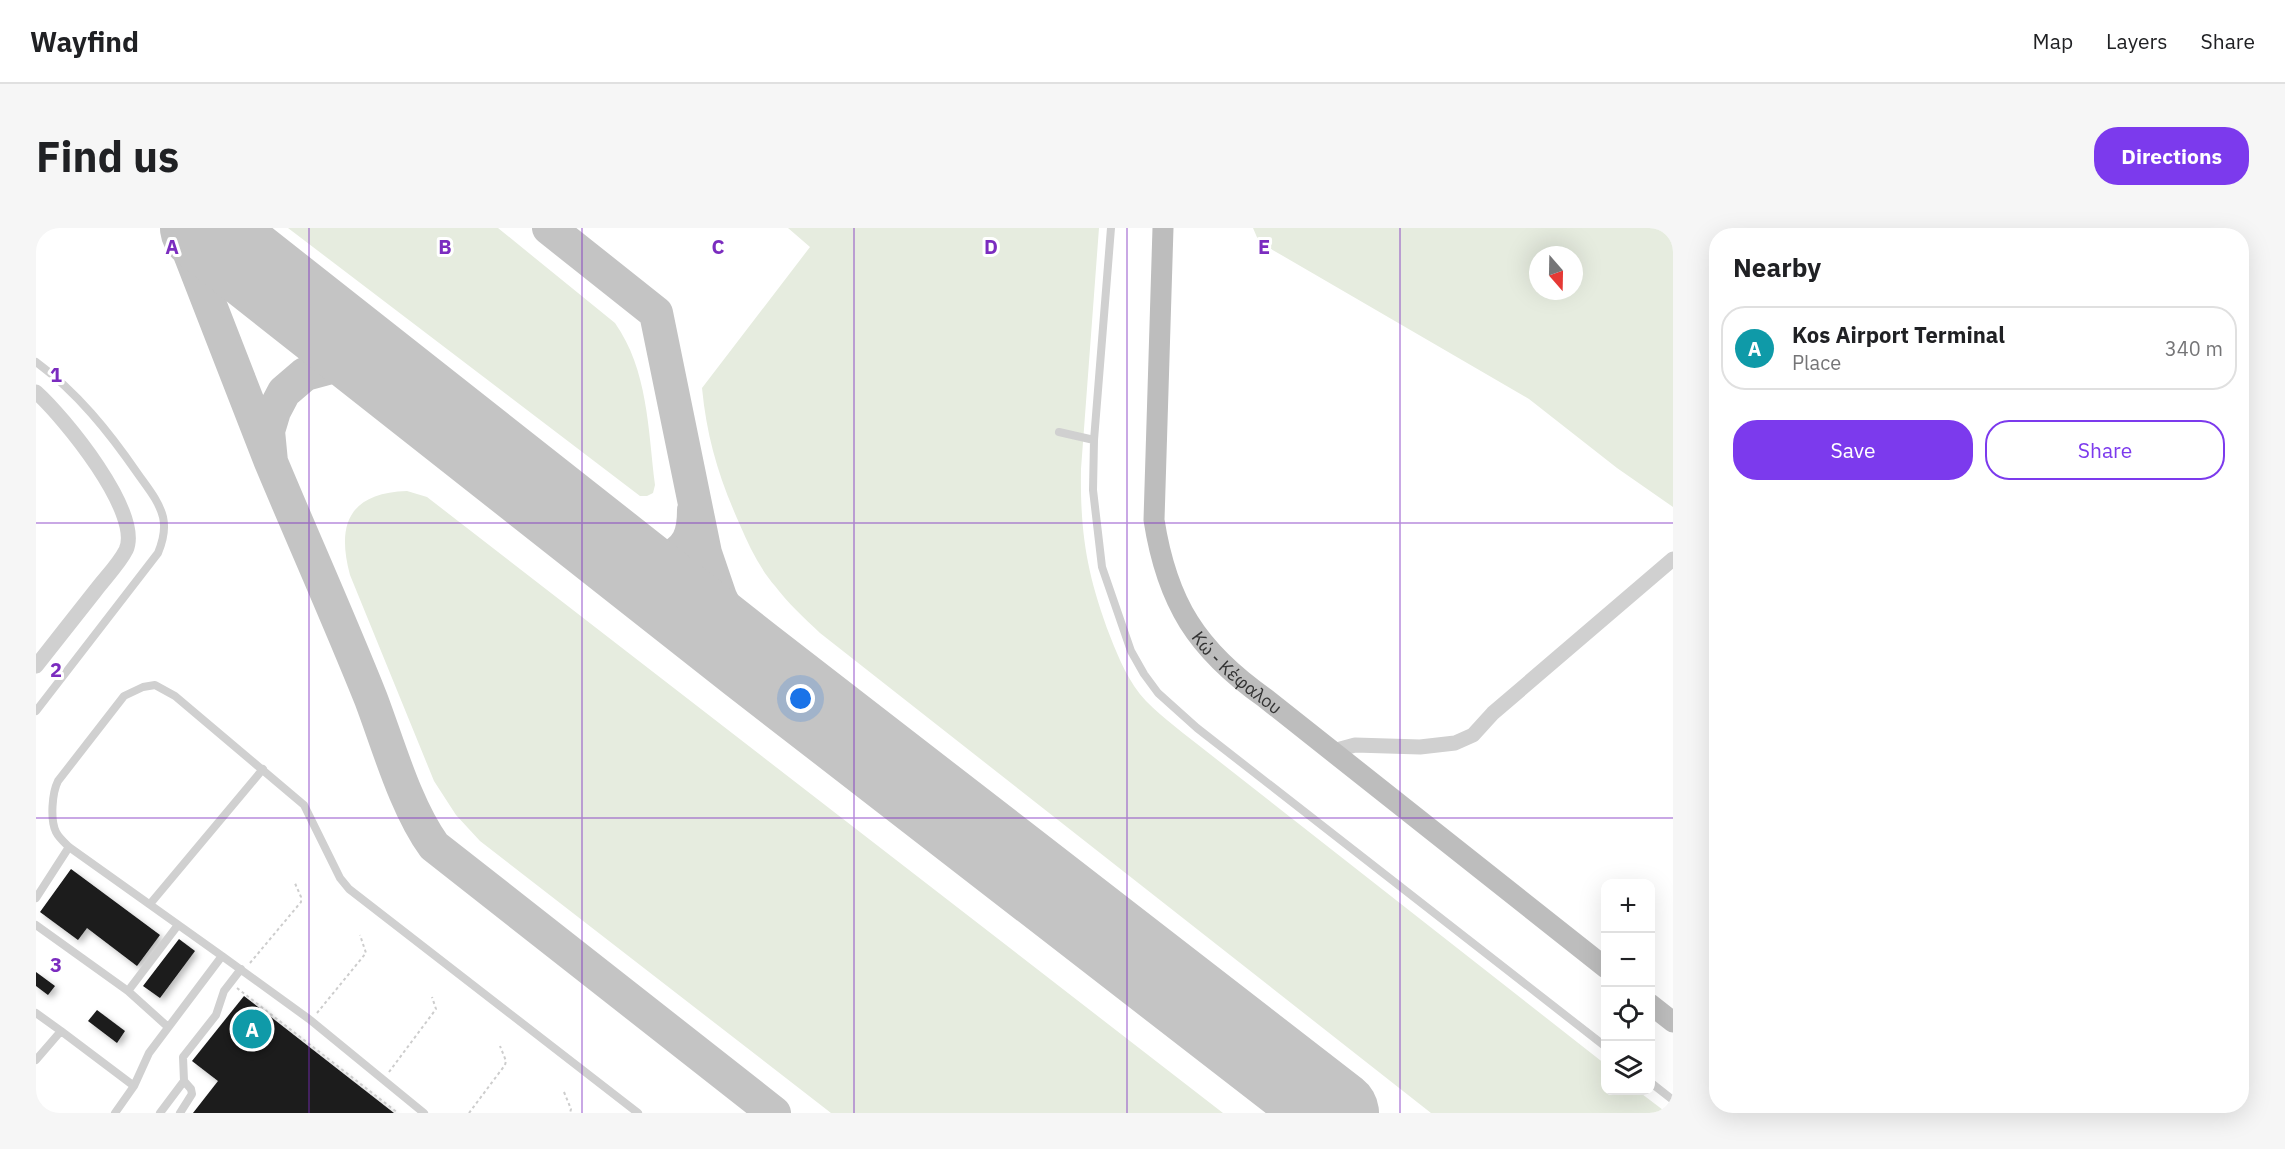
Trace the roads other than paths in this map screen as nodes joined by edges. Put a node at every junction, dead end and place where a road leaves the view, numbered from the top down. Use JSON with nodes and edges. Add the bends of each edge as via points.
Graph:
{"nodes":[{"id":1,"x":1111,"y":228,"type":"edge"},
{"id":2,"x":1163,"y":228,"type":"edge"},
{"id":3,"x":36,"y":362,"type":"edge"},
{"id":4,"x":36,"y":392,"type":"edge"},
{"id":5,"x":1059,"y":432,"type":"dead end"},
{"id":6,"x":1094,"y":440,"type":"junction"},
{"id":7,"x":1673,"y":559,"type":"edge"},
{"id":8,"x":36,"y":666,"type":"edge"},
{"id":9,"x":36,"y":711,"type":"edge"},
{"id":10,"x":1333,"y":751,"type":"junction"},
{"id":11,"x":263,"y":769,"type":"junction"},
{"id":12,"x":69,"y":847,"type":"junction"},
{"id":13,"x":36,"y":898,"type":"edge"},
{"id":14,"x":150,"y":904,"type":"junction"},
{"id":15,"x":36,"y":925,"type":"edge"},
{"id":16,"x":178,"y":925,"type":"junction"},
{"id":17,"x":222,"y":956,"type":"junction"},
{"id":18,"x":1601,"y":965,"type":"edge"},
{"id":19,"x":242,"y":970,"type":"junction"},
{"id":20,"x":128,"y":991,"type":"junction"},
{"id":21,"x":1655,"y":1008,"type":"edge"},
{"id":22,"x":36,"y":1013,"type":"edge"},
{"id":23,"x":1673,"y":1022,"type":"edge"},
{"id":24,"x":168,"y":1027,"type":"junction"},
{"id":25,"x":61,"y":1031,"type":"junction"},
{"id":26,"x":1601,"y":1044,"type":"edge"},
{"id":27,"x":36,"y":1060,"type":"edge"},
{"id":28,"x":184,"y":1081,"type":"junction"},
{"id":29,"x":134,"y":1086,"type":"junction"},
{"id":30,"x":1655,"y":1086,"type":"edge"},
{"id":31,"x":1673,"y":1100,"type":"edge"},
{"id":32,"x":115,"y":1113,"type":"edge"},
{"id":33,"x":160,"y":1113,"type":"edge"},
{"id":34,"x":180,"y":1113,"type":"edge"},
{"id":35,"x":424,"y":1113,"type":"edge"},
{"id":36,"x":638,"y":1113,"type":"edge"}],
"edges":[{"from":1,"to":6,"type":"lane"},
{"from":2,"to":10,"type":"main road","name":"Κώ - Κέφαλου","via":[[1154,520],[1166,575],[1185,616],[1215,656],[1237,678]]},
{"from":3,"to":9,"type":"lane","via":[[88,409],[120,447],[156,500],[165,536],[158,553]]},
{"from":4,"to":8,"type":"street","via":[[66,423],[115,494],[128,523],[129,536],[114,567]]},
{"from":5,"to":6,"type":"lane"},
{"from":6,"to":26,"type":"lane","via":[[1093,490],[1102,567],[1131,651],[1158,693],[1197,728]]},
{"from":7,"to":10,"type":"street","via":[[1493,712],[1473,735],[1438,746],[1355,745]]},
{"from":10,"to":18,"type":"main road","name":"Κώ - Κέφαλου"},
{"from":11,"to":12,"type":"lane","via":[[176,696],[155,686],[133,691],[124,696],[54,787],[54,825]]},
{"from":11,"to":14,"type":"lane"},
{"from":11,"to":36,"type":"lane","via":[[304,805],[349,889]]},
{"from":12,"to":13,"type":"lane"},
{"from":12,"to":14,"type":"lane"},
{"from":14,"to":16,"type":"lane"},
{"from":15,"to":20,"type":"lane"},
{"from":16,"to":17,"type":"lane"},
{"from":16,"to":20,"type":"lane"},
{"from":17,"to":19,"type":"lane"},
{"from":17,"to":24,"type":"lane"},
{"from":19,"to":28,"type":"lane","via":[[224,990],[216,1015],[183,1056]]},
{"from":19,"to":35,"type":"lane"},
{"from":20,"to":24,"type":"lane"},
{"from":21,"to":23,"type":"main road"},
{"from":22,"to":25,"type":"lane"},
{"from":24,"to":29,"type":"lane","via":[[149,1053]]},
{"from":25,"to":27,"type":"lane"},
{"from":25,"to":29,"type":"lane"},
{"from":28,"to":33,"type":"lane"},
{"from":28,"to":34,"type":"lane","via":[[192,1094]]},
{"from":29,"to":32,"type":"lane"},
{"from":30,"to":31,"type":"lane"}]}
